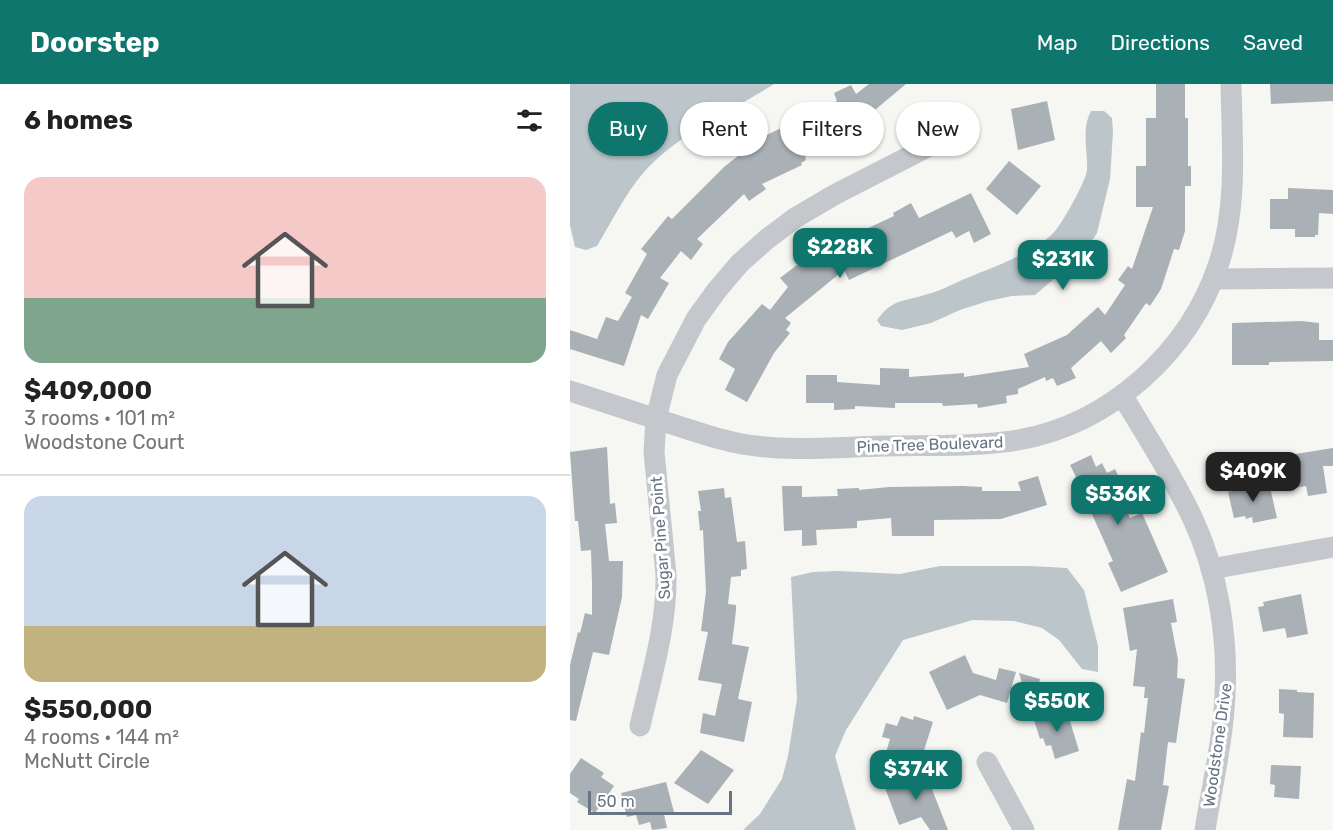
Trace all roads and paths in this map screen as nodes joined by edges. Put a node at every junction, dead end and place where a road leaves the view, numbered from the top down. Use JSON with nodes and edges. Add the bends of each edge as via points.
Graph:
{"nodes":[{"id":1,"x":1231,"y":84,"type":"edge"},
{"id":2,"x":910,"y":156,"type":"edge"},
{"id":3,"x":1333,"y":278,"type":"edge"},
{"id":4,"x":1213,"y":279,"type":"junction"},
{"id":5,"x":570,"y":391,"type":"edge"},
{"id":6,"x":1122,"y":395,"type":"junction"},
{"id":7,"x":656,"y":418,"type":"junction"},
{"id":8,"x":1333,"y":547,"type":"edge"},
{"id":9,"x":1211,"y":569,"type":"junction"},
{"id":10,"x":640,"y":726,"type":"dead end"},
{"id":11,"x":987,"y":762,"type":"dead end"},
{"id":12,"x":1024,"y":830,"type":"edge"},
{"id":13,"x":1205,"y":830,"type":"edge"}],
"edges":[{"from":1,"to":4,"type":"street","name":"Pine Tree Boulevard","via":[[1231,206],[1225,243]]},
{"from":2,"to":7,"type":"street","name":"Sugar Pine Point","via":[[818,203],[773,233],[740,263],[687,335],[667,375]]},
{"from":3,"to":4,"type":"street"},
{"from":4,"to":6,"type":"street","name":"Pine Tree Boulevard","via":[[1179,340],[1143,379]]},
{"from":5,"to":7,"type":"street","name":"Pine Tree Boulevard"},
{"from":6,"to":7,"type":"street","name":"Pine Tree Boulevard","via":[[1059,429],[990,444],[777,447],[722,439]]},
{"from":6,"to":9,"type":"street","name":"Woodstone Drive","via":[[1177,487],[1200,534]]},
{"from":7,"to":10,"type":"street","name":"Sugar Pine Point","via":[[654,452],[666,598]]},
{"from":8,"to":9,"type":"street"},
{"from":9,"to":13,"type":"street","name":"Woodstone Drive","via":[[1224,632],[1225,695]]},
{"from":11,"to":12,"type":"street"}]}
